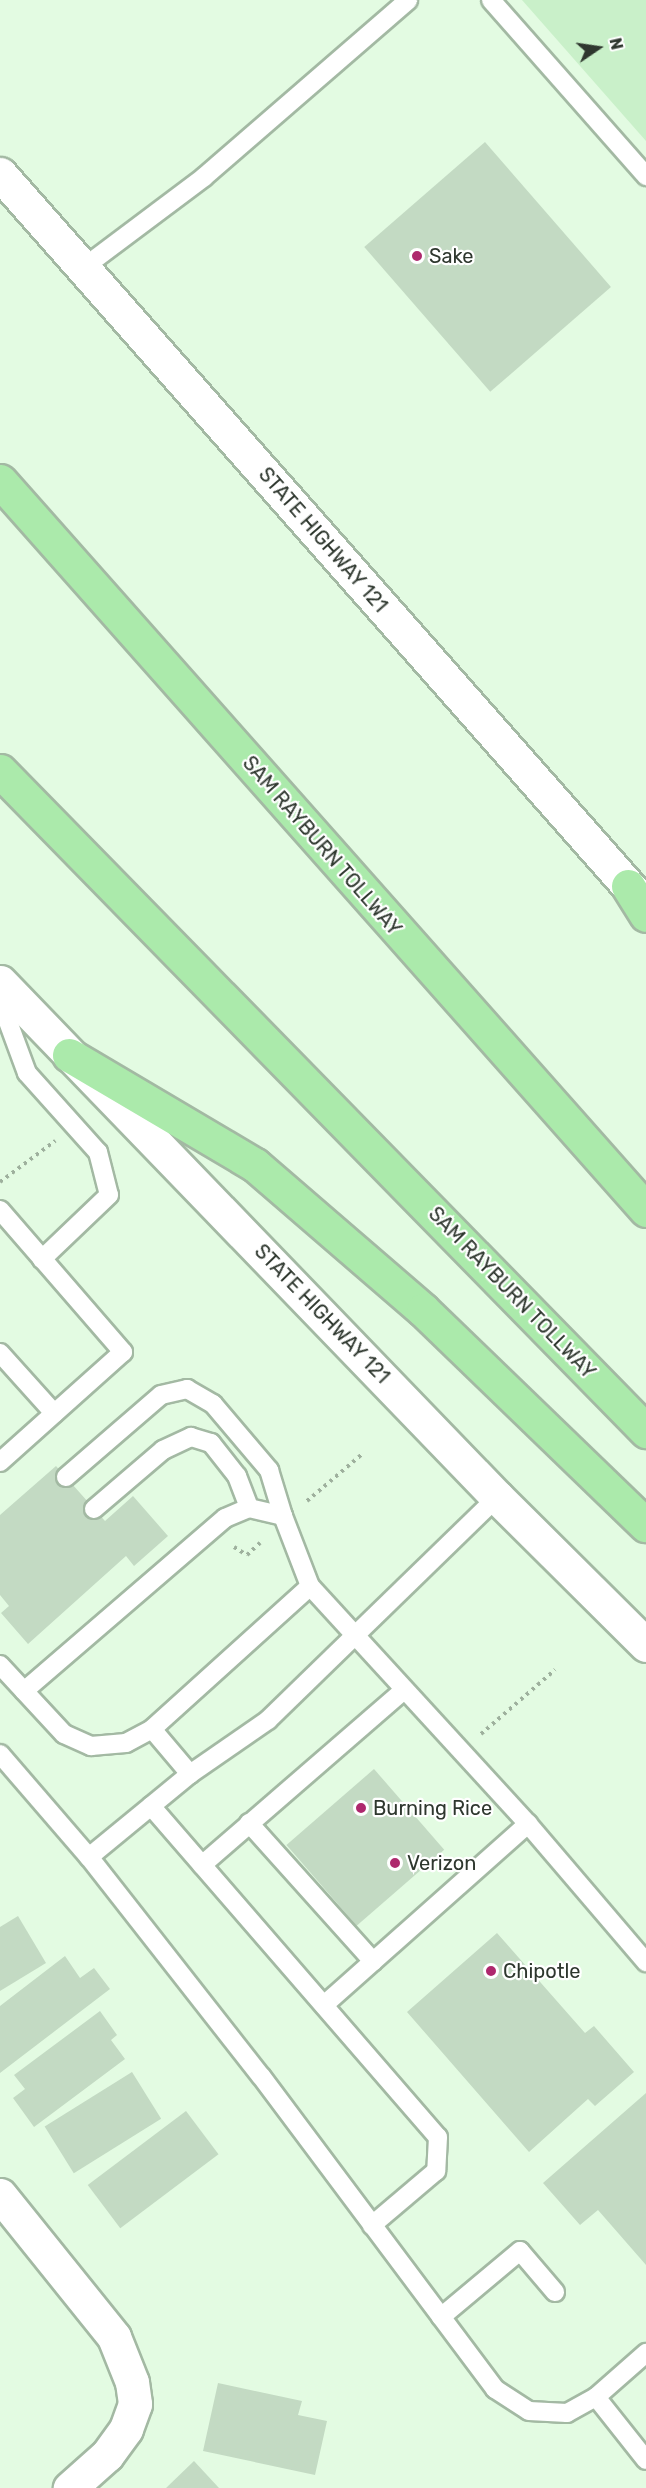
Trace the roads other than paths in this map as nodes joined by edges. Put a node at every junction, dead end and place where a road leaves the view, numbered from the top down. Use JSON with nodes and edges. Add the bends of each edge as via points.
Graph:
{"nodes":[{"id":1,"x":408,"y":0,"type":"edge"},
{"id":2,"x":491,"y":0,"type":"edge"},
{"id":3,"x":0,"y":174,"type":"edge"},
{"id":4,"x":646,"y":176,"type":"edge"},
{"id":5,"x":83,"y":268,"type":"junction"},
{"id":6,"x":0,"y":481,"type":"edge"},
{"id":7,"x":0,"y":771,"type":"edge"},
{"id":8,"x":637,"y":896,"type":"edge"},
{"id":9,"x":646,"y":915,"type":"edge"},
{"id":10,"x":0,"y":982,"type":"edge"},
{"id":11,"x":0,"y":1000,"type":"edge"},
{"id":12,"x":69,"y":1055,"type":"junction"},
{"id":13,"x":0,"y":1210,"type":"edge"},
{"id":14,"x":646,"y":1210,"type":"edge"},
{"id":15,"x":42,"y":1259,"type":"junction"},
{"id":16,"x":0,"y":1353,"type":"edge"},
{"id":17,"x":54,"y":1413,"type":"junction"},
{"id":18,"x":646,"y":1431,"type":"edge"},
{"id":19,"x":0,"y":1462,"type":"edge"},
{"id":20,"x":66,"y":1476,"type":"dead end"},
{"id":21,"x":497,"y":1497,"type":"junction"},
{"id":22,"x":249,"y":1508,"type":"junction"},
{"id":23,"x":94,"y":1509,"type":"dead end"},
{"id":24,"x":283,"y":1516,"type":"junction"},
{"id":25,"x":646,"y":1525,"type":"edge"},
{"id":26,"x":310,"y":1586,"type":"junction"},
{"id":27,"x":356,"y":1638,"type":"junction"},
{"id":28,"x":646,"y":1645,"type":"edge"},
{"id":29,"x":0,"y":1665,"type":"edge"},
{"id":30,"x":404,"y":1689,"type":"junction"},
{"id":31,"x":24,"y":1691,"type":"junction"},
{"id":32,"x":152,"y":1729,"type":"junction"},
{"id":33,"x":0,"y":1754,"type":"edge"},
{"id":34,"x":190,"y":1774,"type":"junction"},
{"id":35,"x":151,"y":1806,"type":"junction"},
{"id":36,"x":249,"y":1823,"type":"junction"},
{"id":37,"x":528,"y":1824,"type":"junction"},
{"id":38,"x":89,"y":1857,"type":"junction"},
{"id":39,"x":202,"y":1865,"type":"junction"},
{"id":40,"x":373,"y":1960,"type":"junction"},
{"id":41,"x":646,"y":1962,"type":"edge"},
{"id":42,"x":324,"y":2005,"type":"junction"},
{"id":43,"x":0,"y":2195,"type":"edge"},
{"id":44,"x":372,"y":2225,"type":"junction"},
{"id":45,"x":555,"y":2292,"type":"dead end"},
{"id":46,"x":441,"y":2318,"type":"junction"},
{"id":47,"x":646,"y":2353,"type":"edge"},
{"id":48,"x":596,"y":2397,"type":"junction"},
{"id":49,"x":646,"y":2460,"type":"edge"},
{"id":50,"x":70,"y":2488,"type":"edge"}],
"edges":[{"from":1,"to":5,"type":"lane","via":[[204,177]]},
{"from":2,"to":4,"type":"lane"},
{"from":3,"to":5,"type":"main road","name":"STATE HIGHWAY 121"},
{"from":5,"to":8,"type":"main road","name":"STATE HIGHWAY 121"},
{"from":6,"to":14,"type":"highway","name":"SAM RAYBURN TOLLWAY"},
{"from":7,"to":18,"type":"highway","name":"SAM RAYBURN TOLLWAY"},
{"from":8,"to":9,"type":"highway"},
{"from":10,"to":12,"type":"main road","name":"STATE HIGHWAY 121"},
{"from":11,"to":15,"type":"lane","via":[[27,1073],[98,1152],[108,1195]]},
{"from":12,"to":21,"type":"main road","name":"STATE HIGHWAY 121"},
{"from":12,"to":25,"type":"highway","via":[[255,1165],[423,1310]]},
{"from":13,"to":15,"type":"lane"},
{"from":15,"to":17,"type":"lane","via":[[123,1352]]},
{"from":16,"to":17,"type":"lane"},
{"from":17,"to":19,"type":"lane"},
{"from":20,"to":24,"type":"lane","via":[[161,1395],[187,1389],[213,1404],[269,1470]]},
{"from":21,"to":27,"type":"lane"},
{"from":21,"to":28,"type":"main road","name":"STATE HIGHWAY 121"},
{"from":22,"to":23,"type":"lane","via":[[237,1476],[211,1443],[191,1437],[163,1450]]},
{"from":22,"to":24,"type":"lane"},
{"from":22,"to":31,"type":"lane","via":[[225,1518]]},
{"from":24,"to":26,"type":"lane"},
{"from":26,"to":27,"type":"lane"},
{"from":26,"to":32,"type":"lane"},
{"from":27,"to":30,"type":"lane"},
{"from":27,"to":34,"type":"lane","via":[[268,1720]]},
{"from":29,"to":31,"type":"lane"},
{"from":30,"to":36,"type":"lane"},
{"from":30,"to":37,"type":"lane"},
{"from":31,"to":32,"type":"lane","via":[[64,1734],[91,1746],[126,1743]]},
{"from":32,"to":34,"type":"lane"},
{"from":33,"to":38,"type":"lane"},
{"from":34,"to":35,"type":"lane"},
{"from":35,"to":38,"type":"lane"},
{"from":35,"to":39,"type":"lane"},
{"from":36,"to":39,"type":"lane"},
{"from":36,"to":40,"type":"lane"},
{"from":37,"to":40,"type":"lane"},
{"from":37,"to":41,"type":"lane"},
{"from":38,"to":44,"type":"lane"},
{"from":39,"to":42,"type":"lane"},
{"from":40,"to":42,"type":"lane"},
{"from":42,"to":44,"type":"lane","via":[[438,2137],[436,2171]]},
{"from":43,"to":50,"type":"main road","via":[[114,2337],[132,2382],[135,2404],[126,2429],[107,2455]]},
{"from":44,"to":46,"type":"lane"},
{"from":45,"to":46,"type":"lane","via":[[520,2251]]},
{"from":46,"to":48,"type":"lane","via":[[495,2390],[529,2411],[567,2413]]},
{"from":47,"to":48,"type":"lane"},
{"from":48,"to":49,"type":"lane"}]}
